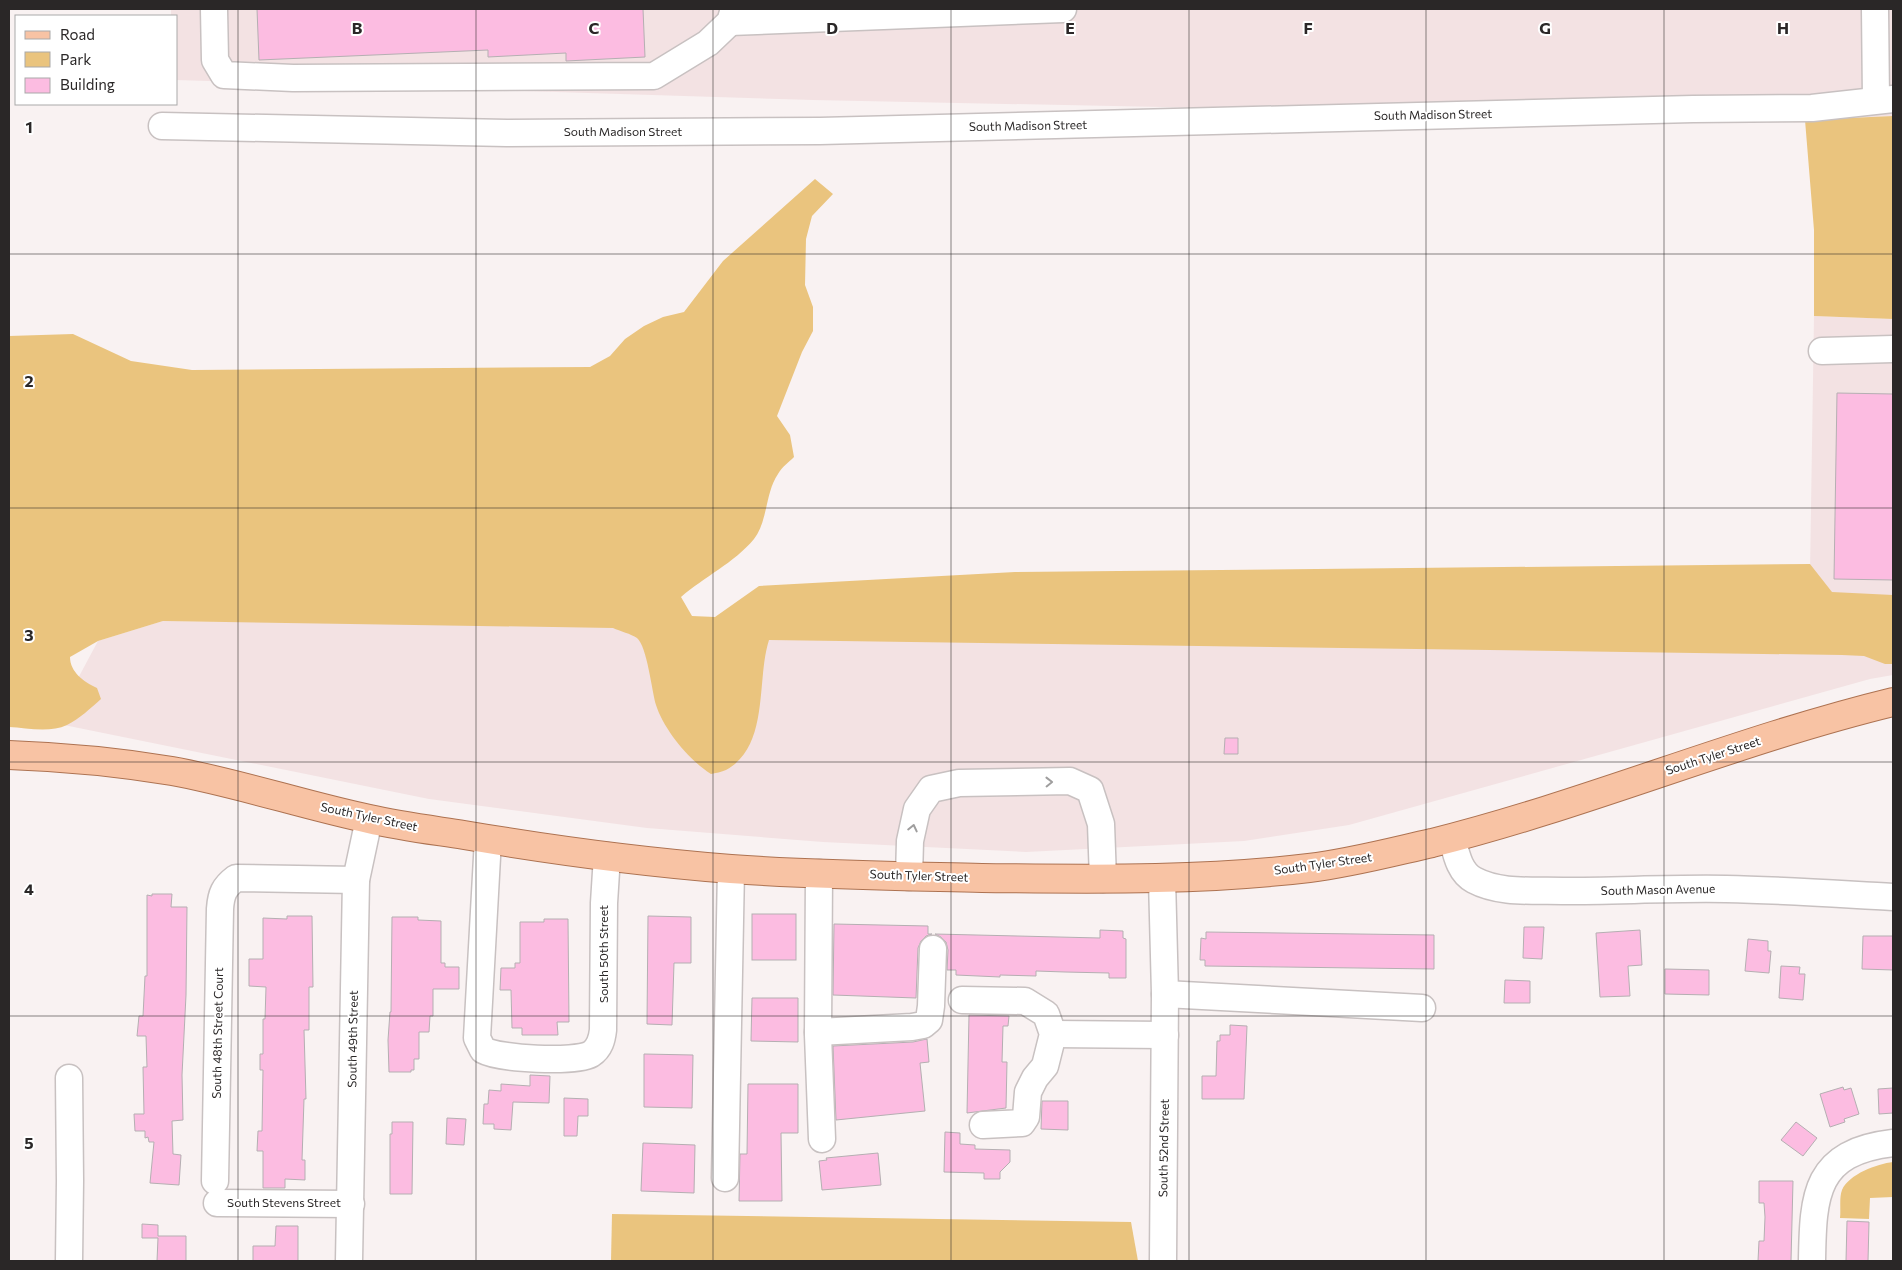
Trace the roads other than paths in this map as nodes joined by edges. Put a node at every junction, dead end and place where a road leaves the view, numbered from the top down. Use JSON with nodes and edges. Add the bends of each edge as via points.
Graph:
{"nodes":[{"id":1,"x":214,"y":9,"type":"edge"},
{"id":2,"x":1063,"y":9,"type":"edge"},
{"id":3,"x":1875,"y":9,"type":"edge"},
{"id":4,"x":732,"y":15,"type":"edge"},
{"id":5,"x":1885,"y":100,"type":"edge"},
{"id":6,"x":162,"y":126,"type":"dead end"},
{"id":7,"x":1893,"y":349,"type":"edge"},
{"id":8,"x":1822,"y":351,"type":"dead end"},
{"id":9,"x":1893,"y":702,"type":"edge"},
{"id":10,"x":9,"y":755,"type":"edge"},
{"id":11,"x":369,"y":819,"type":"junction"},
{"id":12,"x":1452,"y":838,"type":"junction"},
{"id":13,"x":488,"y":839,"type":"junction"},
{"id":14,"x":607,"y":856,"type":"junction"},
{"id":15,"x":731,"y":869,"type":"junction"},
{"id":16,"x":819,"y":872,"type":"junction"},
{"id":17,"x":909,"y":876,"type":"junction"},
{"id":18,"x":1162,"y":878,"type":"junction"},
{"id":19,"x":1103,"y":879,"type":"junction"},
{"id":20,"x":356,"y":880,"type":"junction"},
{"id":21,"x":1893,"y":897,"type":"edge"},
{"id":22,"x":933,"y":949,"type":"dead end"},
{"id":23,"x":1166,"y":994,"type":"junction"},
{"id":24,"x":962,"y":1000,"type":"dead end"},
{"id":25,"x":1422,"y":1008,"type":"dead end"},
{"id":26,"x":818,"y":1032,"type":"junction"},
{"id":27,"x":1053,"y":1034,"type":"junction"},
{"id":28,"x":1165,"y":1035,"type":"junction"},
{"id":29,"x":69,"y":1078,"type":"dead end"},
{"id":30,"x":983,"y":1125,"type":"dead end"},
{"id":31,"x":822,"y":1139,"type":"dead end"},
{"id":32,"x":1893,"y":1143,"type":"edge"},
{"id":33,"x":725,"y":1178,"type":"dead end"},
{"id":34,"x":216,"y":1192,"type":"joint"},
{"id":35,"x":351,"y":1204,"type":"junction"},
{"id":36,"x":69,"y":1261,"type":"edge"},
{"id":37,"x":349,"y":1261,"type":"edge"},
{"id":38,"x":1163,"y":1261,"type":"edge"},
{"id":39,"x":1812,"y":1261,"type":"edge"}],
"edges":[{"from":1,"to":4,"type":"street","via":[[215,60],[224,75],[293,78],[654,76],[708,43]]},
{"from":2,"to":4,"type":"street"},
{"from":3,"to":5,"type":"street"},
{"from":5,"to":6,"type":"street","name":"South Madison Street","via":[[1812,108],[1693,108],[820,131],[507,133]]},
{"from":7,"to":8,"type":"street"},
{"from":9,"to":12,"type":"main road","name":"South Tyler Street"},
{"from":10,"to":11,"type":"main road","name":"South Tyler Street","via":[[108,762],[174,772]]},
{"from":11,"to":13,"type":"main road","name":"South Tyler Street"},
{"from":11,"to":20,"type":"street","name":"South 49th Street"},
{"from":12,"to":18,"type":"main road","name":"South Tyler Street","via":[[1314,868]]},
{"from":12,"to":21,"type":"street","name":"South Mason Avenue","via":[[1465,874],[1494,888],[1585,891],[1727,889]]},
{"from":13,"to":14,"type":"main road","name":"South Tyler Street"},
{"from":13,"to":14,"type":"street","name":"South 50th Street","via":[[477,1033],[480,1047],[502,1056],[580,1057],[596,1050],[601,1042]]},
{"from":14,"to":15,"type":"main road","name":"South Tyler Street"},
{"from":15,"to":16,"type":"main road","name":"South Tyler Street"},
{"from":15,"to":33,"type":"street"},
{"from":16,"to":17,"type":"main road","name":"South Tyler Street"},
{"from":16,"to":26,"type":"street"},
{"from":17,"to":19,"type":"main road","name":"South Tyler Street"},
{"from":17,"to":19,"type":"street","one_way":true,"via":[[910,842],[917,809],[931,789],[960,784],[1070,781],[1090,790],[1101,824]]},
{"from":18,"to":19,"type":"main road","name":"South Tyler Street"},
{"from":18,"to":23,"type":"street","name":"South 52nd Street"},
{"from":20,"to":34,"type":"street","name":"South 48th Street Court","via":[[236,878],[226,886],[221,897]]},
{"from":20,"to":35,"type":"street","name":"South 49th Street"},
{"from":22,"to":26,"type":"street","via":[[931,1006],[929,1020],[923,1025]]},
{"from":23,"to":25,"type":"street"},
{"from":23,"to":28,"type":"street","name":"South 52nd Street"},
{"from":24,"to":27,"type":"street","via":[[1025,1001],[1046,1014]]},
{"from":26,"to":31,"type":"street"},
{"from":27,"to":28,"type":"street"},
{"from":27,"to":30,"type":"street","via":[[1045,1066],[1028,1092],[1026,1117],[1022,1123]]},
{"from":28,"to":38,"type":"street","name":"South 52nd Street"},
{"from":29,"to":36,"type":"street"},
{"from":32,"to":39,"type":"street","via":[[1856,1151],[1829,1171],[1815,1202]]},
{"from":34,"to":35,"type":"street","name":"South Stevens Street"},
{"from":35,"to":37,"type":"street","name":"South 49th Street"}]}
